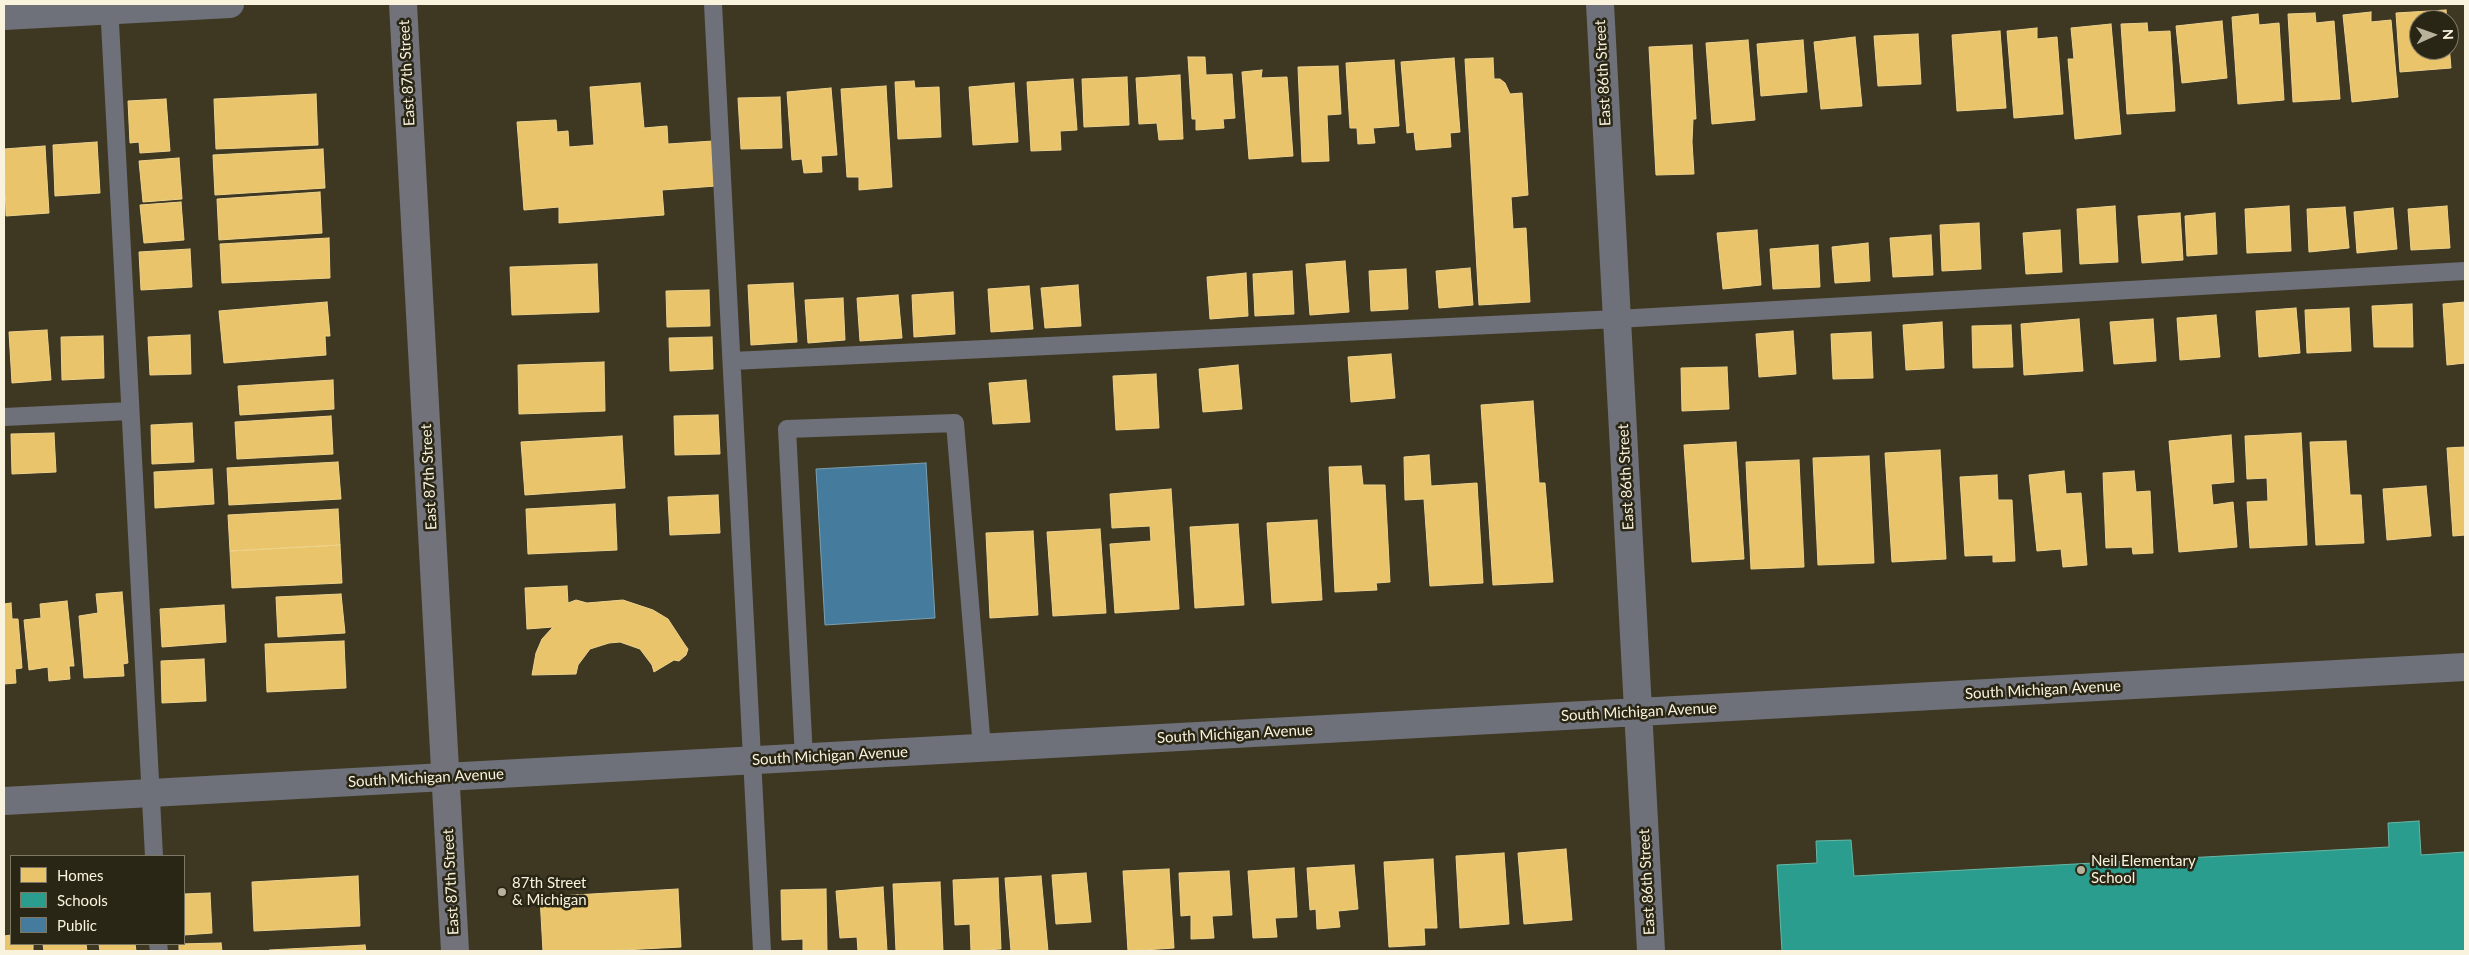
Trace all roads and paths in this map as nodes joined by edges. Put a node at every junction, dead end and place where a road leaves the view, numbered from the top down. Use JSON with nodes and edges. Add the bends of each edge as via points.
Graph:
{"nodes":[{"id":1,"x":230,"y":4,"type":"edge"},
{"id":2,"x":403,"y":4,"type":"edge"},
{"id":3,"x":713,"y":4,"type":"edge"},
{"id":4,"x":1600,"y":4,"type":"edge"},
{"id":5,"x":109,"y":7,"type":"edge"},
{"id":6,"x":4,"y":16,"type":"edge"},
{"id":7,"x":2465,"y":271,"type":"edge"},
{"id":8,"x":1617,"y":318,"type":"junction"},
{"id":9,"x":732,"y":361,"type":"junction"},
{"id":10,"x":130,"y":411,"type":"junction"},
{"id":11,"x":4,"y":417,"type":"edge"},
{"id":12,"x":2465,"y":667,"type":"edge"},
{"id":13,"x":1638,"y":712,"type":"junction"},
{"id":14,"x":982,"y":748,"type":"junction"},
{"id":15,"x":804,"y":758,"type":"junction"},
{"id":16,"x":752,"y":760,"type":"junction"},
{"id":17,"x":446,"y":778,"type":"junction"},
{"id":18,"x":150,"y":792,"type":"junction"},
{"id":19,"x":4,"y":801,"type":"edge"},
{"id":20,"x":154,"y":855,"type":"edge"},
{"id":21,"x":455,"y":951,"type":"edge"},
{"id":22,"x":762,"y":951,"type":"edge"},
{"id":23,"x":1651,"y":951,"type":"edge"}],
"edges":[{"from":1,"to":5,"type":"street"},
{"from":2,"to":17,"type":"main road","name":"East 87th Street"},
{"from":3,"to":9,"type":"lane"},
{"from":4,"to":8,"type":"street","name":"East 86th Street"},
{"from":5,"to":6,"type":"street"},
{"from":5,"to":10,"type":"lane"},
{"from":7,"to":8,"type":"lane"},
{"from":8,"to":9,"type":"lane"},
{"from":8,"to":13,"type":"street","name":"East 86th Street"},
{"from":9,"to":16,"type":"lane"},
{"from":10,"to":11,"type":"lane"},
{"from":10,"to":18,"type":"lane"},
{"from":12,"to":13,"type":"street","name":"South Michigan Avenue"},
{"from":13,"to":14,"type":"street","name":"South Michigan Avenue"},
{"from":13,"to":23,"type":"street","name":"East 86th Street"},
{"from":14,"to":15,"type":"street","name":"South Michigan Avenue"},
{"from":14,"to":15,"type":"lane","via":[[954,423],[788,429]]},
{"from":15,"to":16,"type":"street","name":"South Michigan Avenue"},
{"from":16,"to":17,"type":"street","name":"South Michigan Avenue"},
{"from":16,"to":22,"type":"lane"},
{"from":17,"to":18,"type":"street","name":"South Michigan Avenue"},
{"from":17,"to":21,"type":"main road","name":"East 87th Street"},
{"from":18,"to":19,"type":"street","name":"South Michigan Avenue"},
{"from":18,"to":20,"type":"lane"}]}
